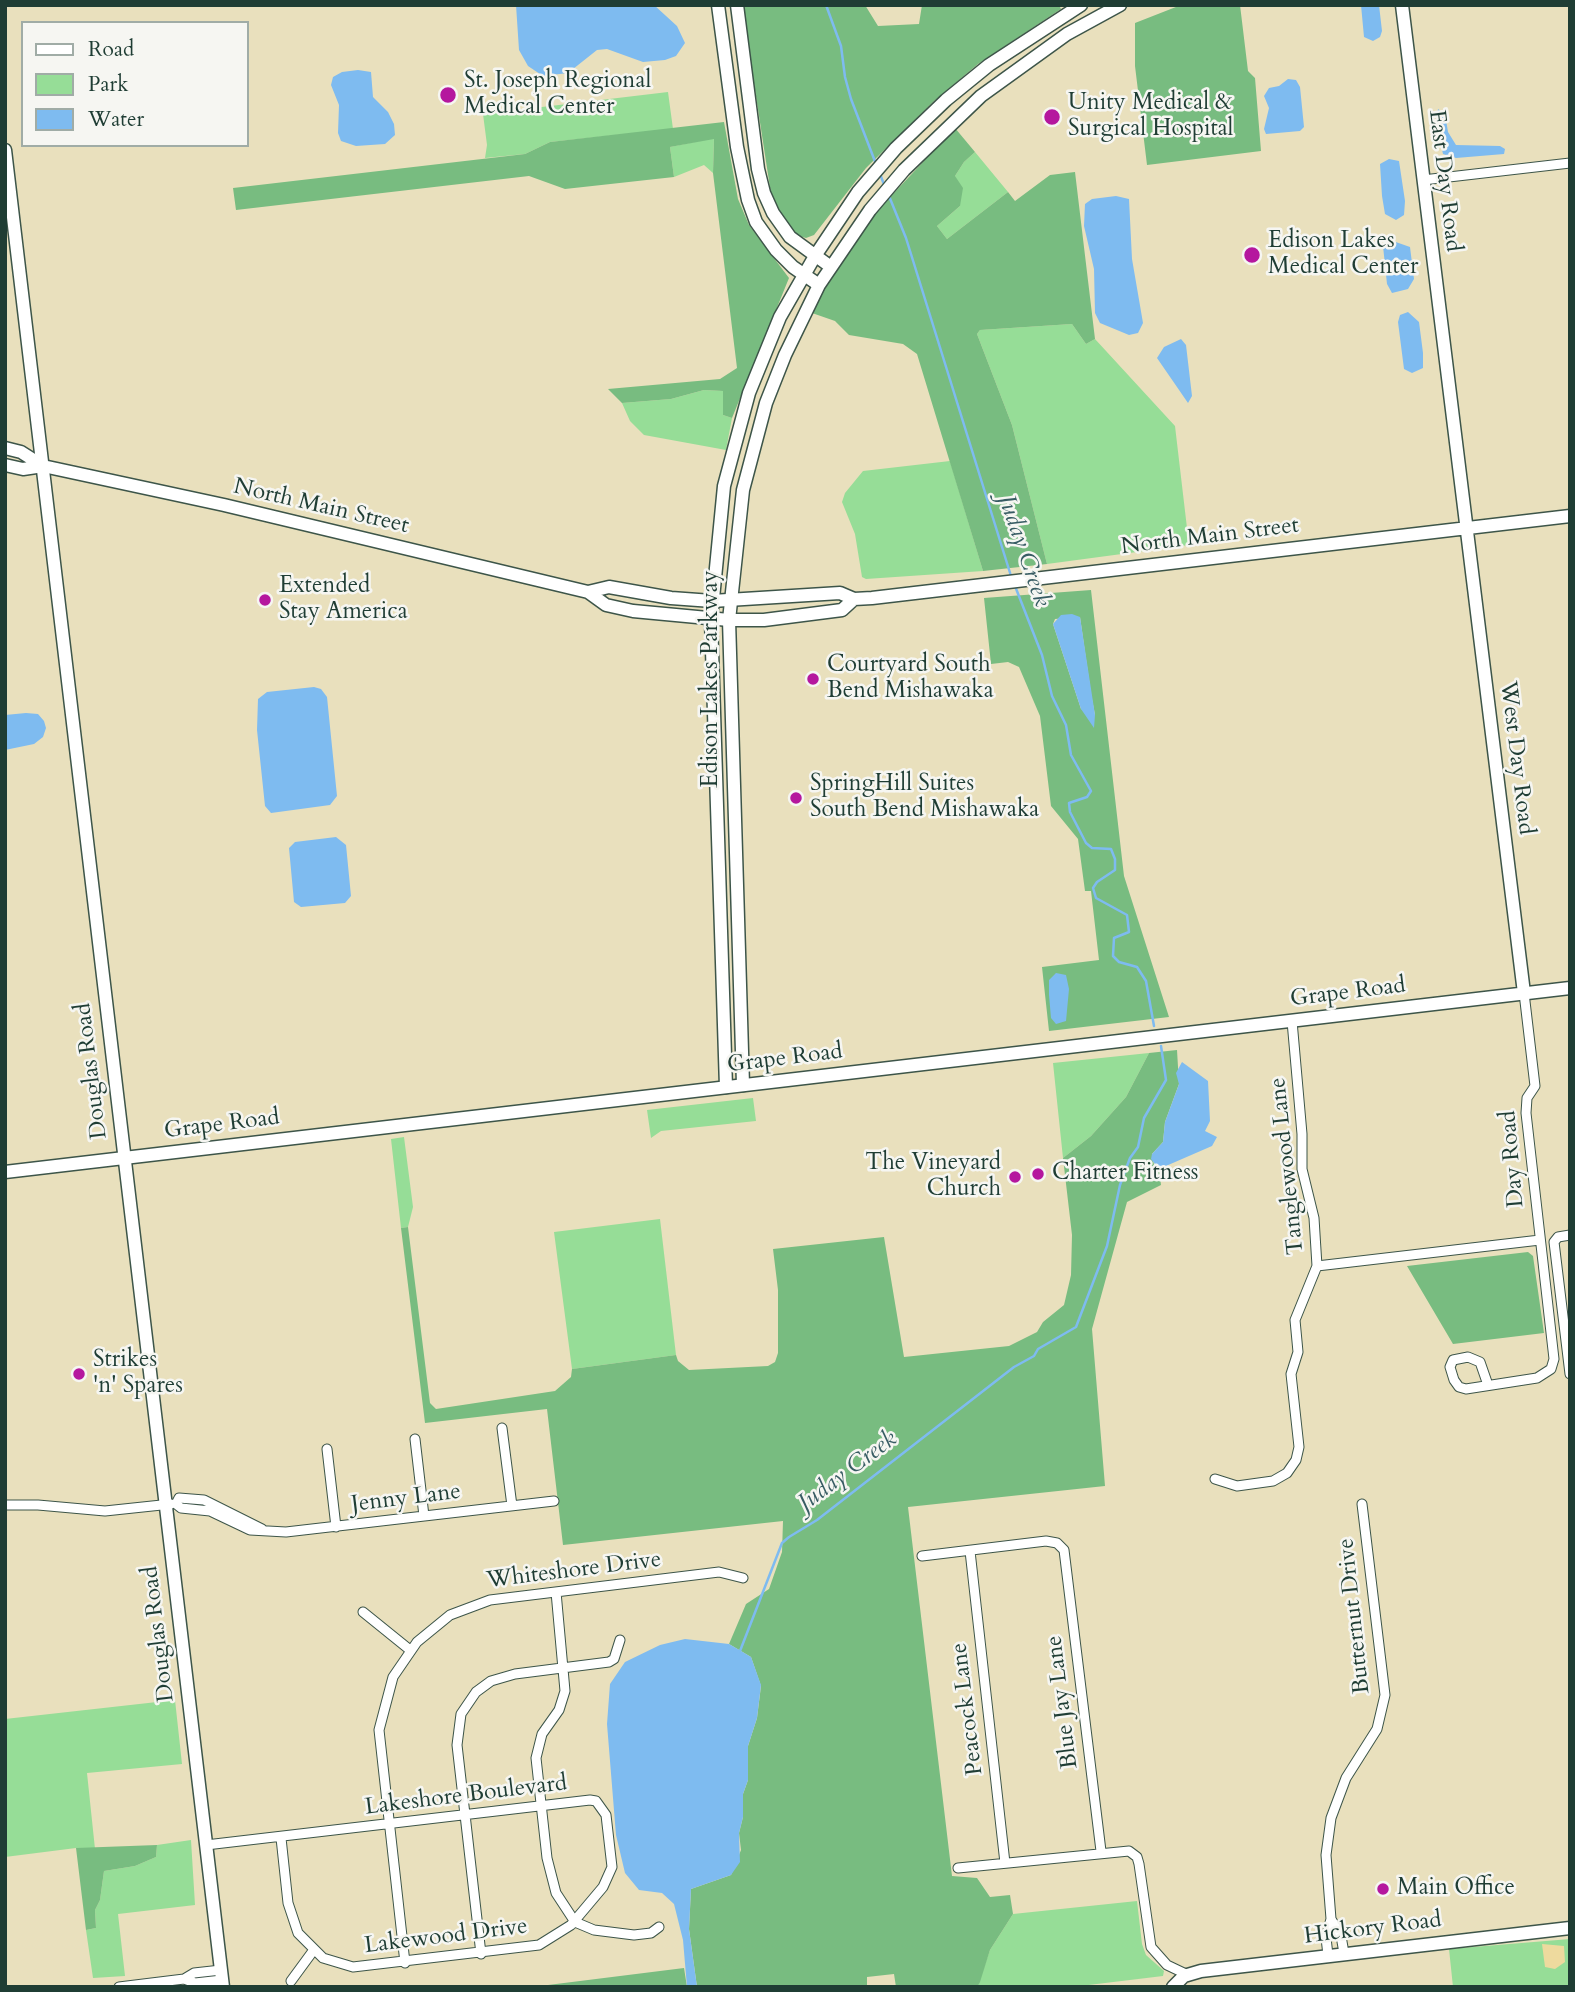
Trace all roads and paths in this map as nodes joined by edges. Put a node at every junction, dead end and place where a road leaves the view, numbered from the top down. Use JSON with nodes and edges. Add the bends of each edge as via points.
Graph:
{"nodes":[{"id":1,"x":718,"y":5,"type":"edge"},
{"id":2,"x":737,"y":5,"type":"edge"},
{"id":3,"x":1081,"y":5,"type":"edge"},
{"id":4,"x":1120,"y":5,"type":"edge"},
{"id":5,"x":1402,"y":5,"type":"edge"},
{"id":6,"x":5,"y":150,"type":"edge"},
{"id":7,"x":1570,"y":163,"type":"edge"},
{"id":8,"x":1423,"y":180,"type":"junction"},
{"id":9,"x":815,"y":256,"type":"junction"},
{"id":10,"x":831,"y":267,"type":"junction"},
{"id":11,"x":803,"y":275,"type":"junction"},
{"id":12,"x":819,"y":285,"type":"junction"},
{"id":13,"x":5,"y":448,"type":"edge"},
{"id":14,"x":5,"y":465,"type":"edge"},
{"id":15,"x":43,"y":466,"type":"junction"},
{"id":16,"x":1570,"y":516,"type":"edge"},
{"id":17,"x":1465,"y":528,"type":"junction"},
{"id":18,"x":588,"y":592,"type":"junction"},
{"id":19,"x":854,"y":599,"type":"junction"},
{"id":20,"x":712,"y":601,"type":"junction"},
{"id":21,"x":730,"y":601,"type":"junction"},
{"id":22,"x":710,"y":619,"type":"junction"},
{"id":23,"x":729,"y":620,"type":"junction"},
{"id":24,"x":1570,"y":988,"type":"edge"},
{"id":25,"x":1524,"y":993,"type":"junction"},
{"id":26,"x":1292,"y":1021,"type":"junction"},
{"id":27,"x":743,"y":1085,"type":"junction"},
{"id":28,"x":726,"y":1087,"type":"junction"},
{"id":29,"x":124,"y":1158,"type":"junction"},
{"id":30,"x":5,"y":1172,"type":"edge"},
{"id":31,"x":1570,"y":1235,"type":"edge"},
{"id":32,"x":1540,"y":1240,"type":"junction"},
{"id":33,"x":1317,"y":1266,"type":"junction"},
{"id":34,"x":1570,"y":1374,"type":"edge"},
{"id":35,"x":1488,"y":1385,"type":"junction"},
{"id":36,"x":502,"y":1428,"type":"dead end"},
{"id":37,"x":415,"y":1439,"type":"dead end"},
{"id":38,"x":327,"y":1449,"type":"dead end"},
{"id":39,"x":1215,"y":1479,"type":"dead end"},
{"id":40,"x":554,"y":1501,"type":"dead end"},
{"id":41,"x":170,"y":1504,"type":"junction"},
{"id":42,"x":1362,"y":1504,"type":"dead end"},
{"id":43,"x":5,"y":1506,"type":"edge"},
{"id":44,"x":512,"y":1506,"type":"junction"},
{"id":45,"x":424,"y":1517,"type":"junction"},
{"id":46,"x":336,"y":1527,"type":"junction"},
{"id":47,"x":970,"y":1551,"type":"junction"},
{"id":48,"x":922,"y":1556,"type":"dead end"},
{"id":49,"x":743,"y":1578,"type":"dead end"},
{"id":50,"x":556,"y":1592,"type":"junction"},
{"id":51,"x":363,"y":1612,"type":"dead end"},
{"id":52,"x":620,"y":1640,"type":"dead end"},
{"id":53,"x":410,"y":1650,"type":"junction"},
{"id":54,"x":565,"y":1668,"type":"junction"},
{"id":55,"x":542,"y":1806,"type":"junction"},
{"id":56,"x":465,"y":1816,"type":"junction"},
{"id":57,"x":388,"y":1825,"type":"junction"},
{"id":58,"x":281,"y":1838,"type":"junction"},
{"id":59,"x":206,"y":1845,"type":"junction"},
{"id":60,"x":1101,"y":1851,"type":"junction"},
{"id":61,"x":1005,"y":1863,"type":"junction"},
{"id":62,"x":958,"y":1868,"type":"dead end"},
{"id":63,"x":1331,"y":1919,"type":"junction"},
{"id":64,"x":575,"y":1922,"type":"junction"},
{"id":65,"x":659,"y":1927,"type":"dead end"},
{"id":66,"x":1570,"y":1928,"type":"edge"},
{"id":67,"x":313,"y":1951,"type":"junction"},
{"id":68,"x":1344,"y":1953,"type":"junction"},
{"id":69,"x":481,"y":1954,"type":"junction"},
{"id":70,"x":1328,"y":1955,"type":"junction"},
{"id":71,"x":405,"y":1963,"type":"junction"},
{"id":72,"x":222,"y":1979,"type":"edge"},
{"id":73,"x":1181,"y":1980,"type":"edge"},
{"id":74,"x":291,"y":1981,"type":"dead end"},
{"id":75,"x":119,"y":1987,"type":"edge"}],
"edges":[{"from":1,"to":11,"type":"street","via":[[748,200],[766,237]]},
{"from":2,"to":9,"type":"street","via":[[764,193],[785,231]]},
{"from":3,"to":9,"type":"street","name":"Edison Lakes Parkway","via":[[989,65],[946,100],[858,192]]},
{"from":4,"to":10,"type":"street","name":"Edison Lakes Parkway","via":[[1067,34],[981,96],[904,170]]},
{"from":5,"to":8,"type":"street","name":"East Day Road"},
{"from":6,"to":15,"type":"street","name":"Douglas Road"},
{"from":7,"to":8,"type":"street"},
{"from":8,"to":17,"type":"street","name":"East Day Road"},
{"from":9,"to":10,"type":"street"},
{"from":9,"to":11,"type":"street","name":"Edison Lakes Parkway"},
{"from":10,"to":12,"type":"street","name":"Edison Lakes Parkway"},
{"from":11,"to":12,"type":"street"},
{"from":11,"to":20,"type":"street","name":"Edison Lakes Parkway","via":[[762,358],[740,421],[724,486]]},
{"from":12,"to":21,"type":"street","name":"Edison Lakes Parkway","via":[[785,355],[758,429],[738,522]]},
{"from":13,"to":15,"type":"street","name":"North Main Street"},
{"from":14,"to":15,"type":"street","name":"North Main Street","via":[[23,469]]},
{"from":15,"to":18,"type":"street","name":"North Main Street"},
{"from":15,"to":29,"type":"street","name":"Douglas Road"},
{"from":16,"to":17,"type":"street","name":"North Main Street"},
{"from":17,"to":19,"type":"street","name":"North Main Street"},
{"from":17,"to":25,"type":"street","name":"West Day Road"},
{"from":18,"to":20,"type":"street","name":"North Main Street","via":[[609,587]]},
{"from":18,"to":22,"type":"street","name":"North Main Street","via":[[606,605],[633,611]]},
{"from":19,"to":21,"type":"street","name":"North Main Street","via":[[840,593]]},
{"from":19,"to":23,"type":"street","name":"North Main Street","via":[[842,610]]},
{"from":20,"to":21,"type":"street","name":"North Main Street"},
{"from":20,"to":22,"type":"street","name":"Edison Lakes Parkway"},
{"from":21,"to":23,"type":"street","name":"Edison Lakes Parkway"},
{"from":22,"to":23,"type":"street","name":"North Main Street"},
{"from":22,"to":28,"type":"street","name":"Edison Lakes Parkway"},
{"from":23,"to":27,"type":"street","name":"Edison Lakes Parkway"},
{"from":24,"to":25,"type":"street","name":"Grape Road"},
{"from":25,"to":26,"type":"street","name":"Grape Road"},
{"from":25,"to":32,"type":"street","name":"Day Road","via":[[1535,1086],[1527,1098],[1526,1113]]},
{"from":26,"to":27,"type":"street","name":"Grape Road"},
{"from":26,"to":33,"type":"street","name":"Tanglewood Lane","via":[[1302,1169],[1314,1218]]},
{"from":27,"to":28,"type":"street","name":"Grape Road"},
{"from":28,"to":29,"type":"street","name":"Grape Road"},
{"from":29,"to":30,"type":"street","name":"Grape Road"},
{"from":29,"to":41,"type":"street","name":"Douglas Road"},
{"from":31,"to":34,"type":"street","via":[[1554,1242]]},
{"from":32,"to":33,"type":"street","name":"Tanglewood Lane"},
{"from":32,"to":35,"type":"street","name":"Day Road","via":[[1553,1347],[1551,1369],[1537,1378]]},
{"from":33,"to":39,"type":"street","name":"Tanglewood Lane","via":[[1295,1320],[1296,1460],[1273,1481],[1237,1486]]},
{"from":35,"to":35,"type":"street","via":[[1459,1387],[1450,1367],[1454,1360],[1468,1357],[1480,1362]]},
{"from":36,"to":44,"type":"street"},
{"from":37,"to":45,"type":"street"},
{"from":38,"to":46,"type":"street"},
{"from":40,"to":44,"type":"street","name":"Jenny Lane"},
{"from":41,"to":43,"type":"street","via":[[104,1511]]},
{"from":41,"to":46,"type":"street","name":"Jenny Lane","via":[[179,1498],[204,1500],[262,1529],[286,1532]]},
{"from":41,"to":59,"type":"street","name":"Douglas Road"},
{"from":42,"to":63,"type":"street","name":"Butternut Drive","via":[[1385,1695],[1377,1729],[1346,1778],[1331,1818],[1326,1870]]},
{"from":44,"to":45,"type":"street","name":"Jenny Lane"},
{"from":45,"to":46,"type":"street","name":"Jenny Lane"},
{"from":47,"to":48,"type":"street"},
{"from":47,"to":60,"type":"street","name":"Blue Jay Lane","via":[[1046,1541],[1063,1548]]},
{"from":47,"to":61,"type":"street","name":"Peacock Lane"},
{"from":49,"to":50,"type":"street","name":"Whiteshore Drive","via":[[727,1572]]},
{"from":50,"to":53,"type":"street","name":"Whiteshore Drive","via":[[490,1600],[463,1609],[437,1624]]},
{"from":50,"to":54,"type":"street"},
{"from":51,"to":53,"type":"street"},
{"from":52,"to":54,"type":"street","via":[[612,1661]]},
{"from":53,"to":57,"type":"street","name":"Whiteshore Drive","via":[[388,1690],[379,1730]]},
{"from":54,"to":55,"type":"street","via":[[563,1701],[537,1751]]},
{"from":54,"to":56,"type":"street","via":[[496,1679],[466,1704],[456,1735]]},
{"from":55,"to":56,"type":"street","name":"Lakeshore Boulevard"},
{"from":55,"to":64,"type":"street","via":[[553,1884]]},
{"from":55,"to":64,"type":"street","name":"Lakeshore Boulevard","via":[[590,1800],[606,1815],[612,1856],[609,1876]]},
{"from":56,"to":57,"type":"street","name":"Lakeshore Boulevard"},
{"from":56,"to":69,"type":"street"},
{"from":57,"to":58,"type":"street","name":"Lakeshore Boulevard"},
{"from":57,"to":71,"type":"street","name":"Whiteshore Drive"},
{"from":58,"to":59,"type":"street","name":"Lakeshore Boulevard"},
{"from":58,"to":67,"type":"street","via":[[290,1914]]},
{"from":59,"to":72,"type":"street","name":"Douglas Road"},
{"from":60,"to":61,"type":"street"},
{"from":60,"to":73,"type":"street","via":[[1125,1849],[1137,1857],[1151,1947]]},
{"from":61,"to":62,"type":"street"},
{"from":63,"to":68,"type":"street","name":"Butternut Drive"},
{"from":63,"to":70,"type":"street","name":"Butternut Drive"},
{"from":64,"to":65,"type":"street","via":[[620,1935],[651,1933]]},
{"from":64,"to":69,"type":"street","name":"Lakewood Drive","via":[[539,1945]]},
{"from":66,"to":68,"type":"street","name":"Hickory Road"},
{"from":67,"to":71,"type":"street","name":"Lakewood Drive","via":[[330,1962],[353,1967]]},
{"from":67,"to":74,"type":"street"},
{"from":68,"to":70,"type":"street","name":"Hickory Road"},
{"from":69,"to":71,"type":"street","name":"Lakewood Drive"},
{"from":70,"to":73,"type":"street","name":"Hickory Road"},
{"from":72,"to":75,"type":"street"}]}
